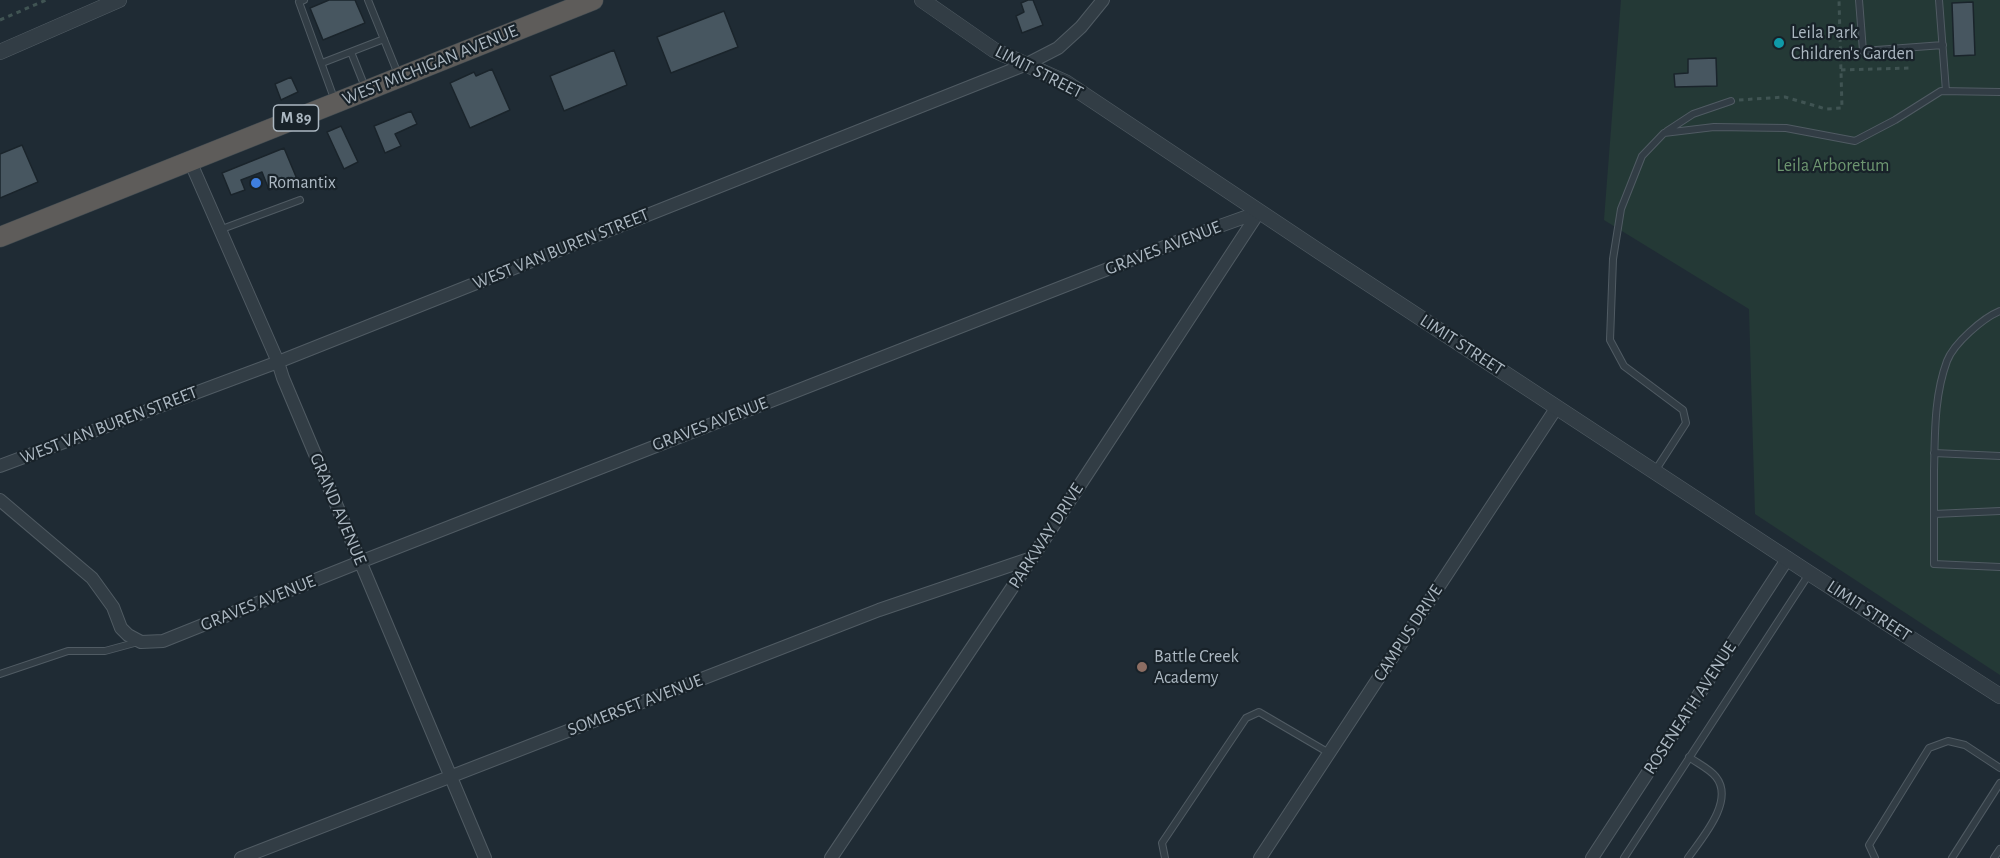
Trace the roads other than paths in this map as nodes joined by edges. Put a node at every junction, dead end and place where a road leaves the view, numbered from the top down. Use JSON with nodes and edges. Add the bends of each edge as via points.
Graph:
{"nodes":[{"id":1,"x":119,"y":0,"type":"edge"},
{"id":2,"x":304,"y":0,"type":"edge"},
{"id":3,"x":368,"y":0,"type":"edge"},
{"id":4,"x":593,"y":0,"type":"edge"},
{"id":5,"x":922,"y":0,"type":"edge"},
{"id":6,"x":1103,"y":0,"type":"edge"},
{"id":7,"x":1859,"y":0,"type":"edge"},
{"id":8,"x":1939,"y":0,"type":"edge"},
{"id":9,"x":384,"y":39,"type":"junction"},
{"id":10,"x":1943,"y":45,"type":"junction"},
{"id":11,"x":0,"y":52,"type":"edge"},
{"id":12,"x":351,"y":52,"type":"junction"},
{"id":13,"x":322,"y":63,"type":"junction"},
{"id":14,"x":1027,"y":63,"type":"junction"},
{"id":15,"x":399,"y":77,"type":"junction"},
{"id":16,"x":366,"y":90,"type":"junction"},
{"id":17,"x":1946,"y":91,"type":"junction"},
{"id":18,"x":2000,"y":92,"type":"edge"},
{"id":19,"x":1731,"y":101,"type":"road end"},
{"id":20,"x":336,"y":102,"type":"junction"},
{"id":21,"x":1664,"y":133,"type":"junction"},
{"id":22,"x":190,"y":161,"type":"junction"},
{"id":23,"x":300,"y":200,"type":"dead end"},
{"id":24,"x":1259,"y":212,"type":"junction"},
{"id":25,"x":222,"y":230,"type":"junction"},
{"id":26,"x":0,"y":237,"type":"edge"},
{"id":27,"x":2000,"y":311,"type":"edge"},
{"id":28,"x":278,"y":362,"type":"junction"},
{"id":29,"x":1557,"y":407,"type":"junction"},
{"id":30,"x":1935,"y":453,"type":"junction"},
{"id":31,"x":2000,"y":456,"type":"edge"},
{"id":32,"x":0,"y":466,"type":"edge"},
{"id":33,"x":1655,"y":471,"type":"junction"},
{"id":34,"x":0,"y":500,"type":"edge"},
{"id":35,"x":2000,"y":511,"type":"edge"},
{"id":36,"x":1934,"y":514,"type":"junction"},
{"id":37,"x":1032,"y":558,"type":"junction"},
{"id":38,"x":1788,"y":558,"type":"junction"},
{"id":39,"x":360,"y":561,"type":"junction"},
{"id":40,"x":2000,"y":567,"type":"edge"},
{"id":41,"x":1809,"y":573,"type":"junction"},
{"id":42,"x":141,"y":642,"type":"junction"},
{"id":43,"x":0,"y":674,"type":"edge"},
{"id":44,"x":2000,"y":696,"type":"edge"},
{"id":45,"x":1329,"y":753,"type":"junction"},
{"id":46,"x":1689,"y":758,"type":"junction"},
{"id":47,"x":2000,"y":768,"type":"edge"},
{"id":48,"x":450,"y":776,"type":"junction"},
{"id":49,"x":2000,"y":783,"type":"edge"},
{"id":50,"x":2000,"y":849,"type":"edge"},
{"id":51,"x":241,"y":858,"type":"edge"},
{"id":52,"x":485,"y":858,"type":"edge"},
{"id":53,"x":831,"y":858,"type":"edge"},
{"id":54,"x":1165,"y":858,"type":"edge"},
{"id":55,"x":1260,"y":858,"type":"edge"},
{"id":56,"x":1592,"y":858,"type":"edge"},
{"id":57,"x":1623,"y":858,"type":"edge"},
{"id":58,"x":1688,"y":858,"type":"edge"},
{"id":59,"x":1875,"y":858,"type":"edge"},
{"id":60,"x":1952,"y":858,"type":"edge"},
{"id":61,"x":1995,"y":858,"type":"edge"}],
"edges":[{"from":1,"to":11,"type":"street"},
{"from":2,"to":13,"type":"lane","via":[[299,2]]},
{"from":3,"to":9,"type":"lane"},
{"from":4,"to":15,"type":"highway","name":"WEST MICHIGAN AVENUE","number":"M 89"},
{"from":5,"to":14,"type":"street","name":"LIMIT STREET","via":[[994,50]]},
{"from":6,"to":14,"type":"street","name":"WEST VAN BUREN STREET","via":[[1058,48]]},
{"from":7,"to":10,"type":"lane","via":[[1863,51]]},
{"from":8,"to":10,"type":"lane"},
{"from":9,"to":12,"type":"lane"},
{"from":9,"to":15,"type":"lane"},
{"from":10,"to":17,"type":"lane"},
{"from":12,"to":13,"type":"lane"},
{"from":12,"to":16,"type":"lane"},
{"from":13,"to":20,"type":"lane"},
{"from":14,"to":24,"type":"street","name":"LIMIT STREET","via":[[1065,82]]},
{"from":14,"to":28,"type":"street","name":"WEST VAN BUREN STREET"},
{"from":15,"to":16,"type":"highway","name":"WEST MICHIGAN AVENUE","number":"M 89"},
{"from":16,"to":20,"type":"highway","name":"WEST MICHIGAN AVENUE","number":"M 89"},
{"from":17,"to":18,"type":"lane"},
{"from":17,"to":21,"type":"lane","via":[[1855,141],[1786,128],[1714,127]]},
{"from":19,"to":21,"type":"lane","via":[[1693,114]]},
{"from":20,"to":22,"type":"highway","name":"WEST MICHIGAN AVENUE","number":"M 89"},
{"from":21,"to":33,"type":"lane","via":[[1642,156],[1621,209],[1613,259],[1610,340],[1624,366],[1683,410],[1686,423]]},
{"from":22,"to":25,"type":"street","name":"GRAND AVENUE"},
{"from":22,"to":26,"type":"highway","name":"WEST MICHIGAN AVENUE","number":"M 89"},
{"from":23,"to":25,"type":"lane"},
{"from":24,"to":29,"type":"street","name":"LIMIT STREET"},
{"from":24,"to":37,"type":"street","name":"PARKWAY DRIVE"},
{"from":24,"to":39,"type":"street","name":"GRAVES AVENUE"},
{"from":25,"to":28,"type":"street","name":"GRAND AVENUE"},
{"from":27,"to":30,"type":"lane","via":[[1968,334],[1948,358],[1940,384]]},
{"from":28,"to":32,"type":"street","name":"WEST VAN BUREN STREET"},
{"from":28,"to":39,"type":"street","name":"GRAND AVENUE"},
{"from":29,"to":33,"type":"street","name":"LIMIT STREET"},
{"from":29,"to":45,"type":"street","name":"CAMPUS DRIVE"},
{"from":30,"to":31,"type":"lane"},
{"from":30,"to":36,"type":"lane"},
{"from":33,"to":38,"type":"street","name":"LIMIT STREET"},
{"from":34,"to":42,"type":"street","via":[[92,578],[113,608],[121,628]]},
{"from":35,"to":36,"type":"lane"},
{"from":36,"to":40,"type":"lane","via":[[1934,564]]},
{"from":37,"to":48,"type":"street","name":"SOMERSET AVENUE","via":[[879,610]]},
{"from":37,"to":53,"type":"street","name":"PARKWAY DRIVE"},
{"from":38,"to":41,"type":"street","name":"LIMIT STREET"},
{"from":38,"to":56,"type":"street","name":"ROSENEATH AVENUE"},
{"from":39,"to":42,"type":"street","name":"GRAVES AVENUE","via":[[163,641]]},
{"from":39,"to":48,"type":"street","name":"GRAND AVENUE"},
{"from":41,"to":44,"type":"street","name":"LIMIT STREET"},
{"from":41,"to":46,"type":"lane"},
{"from":42,"to":43,"type":"lane","via":[[105,651],[68,651]]},
{"from":45,"to":54,"type":"lane","via":[[1259,712],[1246,718],[1162,843]]},
{"from":45,"to":55,"type":"street","name":"CAMPUS DRIVE"},
{"from":46,"to":57,"type":"lane"},
{"from":46,"to":58,"type":"lane","via":[[1717,777],[1722,795],[1720,812]]},
{"from":47,"to":59,"type":"lane","via":[[1965,745],[1948,741],[1929,748],[1869,845]]},
{"from":48,"to":51,"type":"street","name":"SOMERSET AVENUE"},
{"from":48,"to":52,"type":"street","name":"GRAND AVENUE"},
{"from":49,"to":60,"type":"lane"},
{"from":50,"to":61,"type":"lane"}]}
